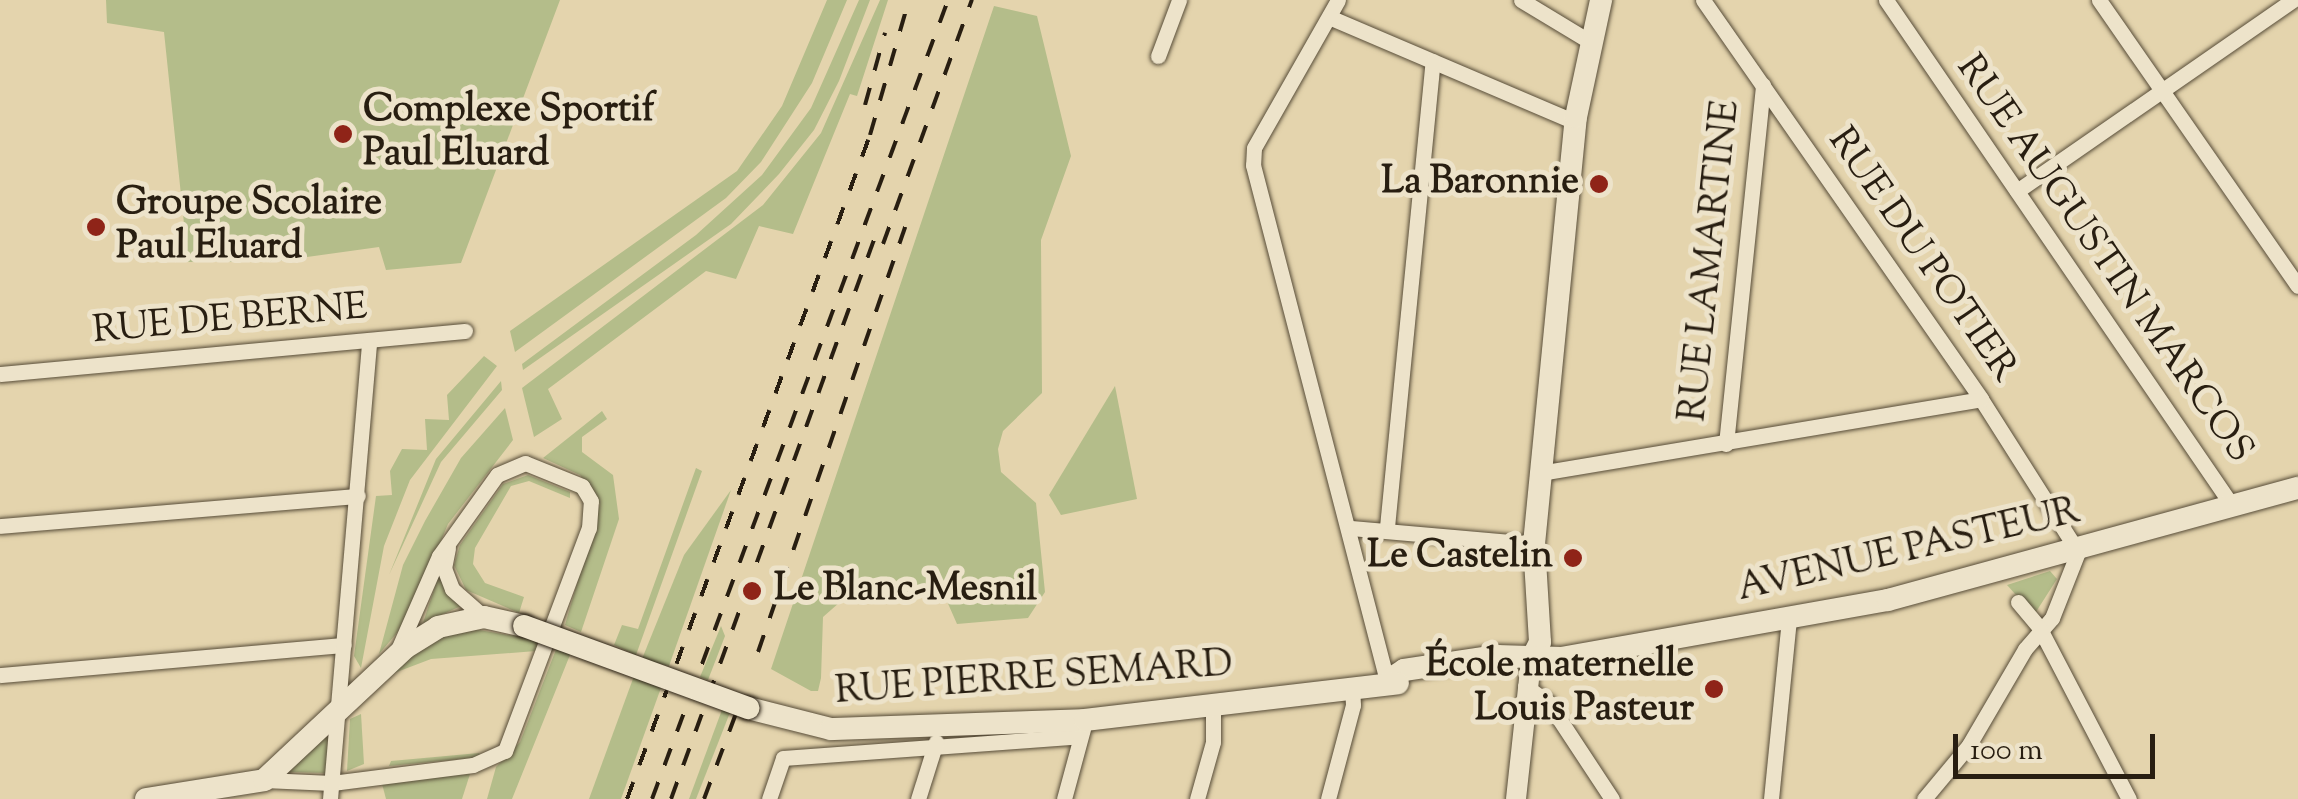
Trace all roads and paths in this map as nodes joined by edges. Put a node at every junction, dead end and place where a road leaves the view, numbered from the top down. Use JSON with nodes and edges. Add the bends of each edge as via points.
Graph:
{"nodes":[{"id":1,"x":1179,"y":0,"type":"edge"},
{"id":2,"x":1338,"y":0,"type":"edge"},
{"id":3,"x":1521,"y":0,"type":"edge"},
{"id":4,"x":1602,"y":0,"type":"edge"},
{"id":5,"x":1704,"y":0,"type":"edge"},
{"id":6,"x":1886,"y":0,"type":"edge"},
{"id":7,"x":2099,"y":0,"type":"edge"},
{"id":8,"x":2293,"y":0,"type":"edge"},
{"id":9,"x":1329,"y":17,"type":"junction"},
{"id":10,"x":1589,"y":41,"type":"junction"},
{"id":11,"x":1158,"y":56,"type":"dead end"},
{"id":12,"x":1434,"y":61,"type":"junction"},
{"id":13,"x":1763,"y":85,"type":"junction"},
{"id":14,"x":2161,"y":91,"type":"junction"},
{"id":15,"x":1575,"y":122,"type":"junction"},
{"id":16,"x":2017,"y":191,"type":"junction"},
{"id":17,"x":2298,"y":286,"type":"edge"},
{"id":18,"x":465,"y":330,"type":"dead end"},
{"id":19,"x":370,"y":342,"type":"junction"},
{"id":20,"x":0,"y":374,"type":"edge"},
{"id":21,"x":1981,"y":399,"type":"junction"},
{"id":22,"x":1726,"y":444,"type":"junction"},
{"id":23,"x":1540,"y":473,"type":"junction"},
{"id":24,"x":2298,"y":488,"type":"edge"},
{"id":25,"x":358,"y":496,"type":"junction"},
{"id":26,"x":2233,"y":507,"type":"junction"},
{"id":27,"x":0,"y":526,"type":"edge"},
{"id":28,"x":1387,"y":527,"type":"junction"},
{"id":29,"x":1350,"y":528,"type":"junction"},
{"id":30,"x":450,"y":540,"type":"junction"},
{"id":31,"x":1534,"y":544,"type":"junction"},
{"id":32,"x":2078,"y":552,"type":"junction"},
{"id":33,"x":2018,"y":602,"type":"dead end"},
{"id":34,"x":484,"y":616,"type":"junction"},
{"id":35,"x":1788,"y":618,"type":"junction"},
{"id":36,"x":2039,"y":627,"type":"junction"},
{"id":37,"x":344,"y":645,"type":"junction"},
{"id":38,"x":1524,"y":658,"type":"junction"},
{"id":39,"x":386,"y":666,"type":"junction"},
{"id":40,"x":0,"y":675,"type":"edge"},
{"id":41,"x":1387,"y":681,"type":"junction"},
{"id":42,"x":1352,"y":686,"type":"junction"},
{"id":43,"x":1525,"y":686,"type":"junction"},
{"id":44,"x":1213,"y":709,"type":"junction"},
{"id":45,"x":338,"y":713,"type":"junction"},
{"id":46,"x":1083,"y":728,"type":"junction"},
{"id":47,"x":936,"y":742,"type":"junction"},
{"id":48,"x":264,"y":780,"type":"junction"},
{"id":49,"x":331,"y":791,"type":"edge"},
{"id":50,"x":2126,"y":797,"type":"edge"},
{"id":51,"x":146,"y":799,"type":"edge"},
{"id":52,"x":770,"y":799,"type":"edge"},
{"id":53,"x":918,"y":799,"type":"edge"},
{"id":54,"x":1064,"y":799,"type":"edge"},
{"id":55,"x":1196,"y":799,"type":"edge"},
{"id":56,"x":1328,"y":799,"type":"edge"},
{"id":57,"x":1516,"y":799,"type":"edge"},
{"id":58,"x":1612,"y":799,"type":"edge"},
{"id":59,"x":1771,"y":799,"type":"edge"},
{"id":60,"x":1924,"y":799,"type":"edge"}],
"edges":[{"from":1,"to":11,"type":"street"},
{"from":2,"to":9,"type":"street"},
{"from":3,"to":10,"type":"street"},
{"from":4,"to":10,"type":"main road"},
{"from":5,"to":13,"type":"street","name":"RUE DU POTIER"},
{"from":6,"to":16,"type":"street","name":"RUE AUGUSTIN MARCOS"},
{"from":7,"to":14,"type":"street"},
{"from":8,"to":14,"type":"street"},
{"from":9,"to":12,"type":"street"},
{"from":9,"to":29,"type":"street","via":[[1254,148],[1253,165]]},
{"from":10,"to":15,"type":"main road"},
{"from":12,"to":15,"type":"street"},
{"from":12,"to":28,"type":"street"},
{"from":13,"to":21,"type":"street","name":"RUE DU POTIER"},
{"from":13,"to":22,"type":"street","name":"RUE LAMARTINE"},
{"from":14,"to":16,"type":"street"},
{"from":14,"to":17,"type":"street"},
{"from":15,"to":23,"type":"main road"},
{"from":16,"to":26,"type":"street","name":"RUE AUGUSTIN MARCOS"},
{"from":18,"to":19,"type":"street","name":"RUE DE BERNE"},
{"from":19,"to":20,"type":"street","name":"RUE DE BERNE"},
{"from":19,"to":25,"type":"street"},
{"from":21,"to":22,"type":"street"},
{"from":21,"to":32,"type":"street","name":"RUE DU POTIER"},
{"from":22,"to":23,"type":"street"},
{"from":23,"to":31,"type":"main road"},
{"from":24,"to":26,"type":"main road","name":"AVENUE PASTEUR"},
{"from":25,"to":27,"type":"street"},
{"from":25,"to":37,"type":"street"},
{"from":26,"to":32,"type":"main road","name":"AVENUE PASTEUR"},
{"from":28,"to":29,"type":"street"},
{"from":28,"to":31,"type":"street"},
{"from":29,"to":41,"type":"street"},
{"from":30,"to":34,"type":"street","via":[[448,579]]},
{"from":30,"to":39,"type":"street"},
{"from":30,"to":49,"type":"street","via":[[498,475],[516,464],[574,481],[591,501],[583,544],[505,750],[472,765]]},
{"from":31,"to":38,"type":"main road","via":[[1536,602]]},
{"from":32,"to":35,"type":"main road","name":"AVENUE PASTEUR"},
{"from":32,"to":36,"type":"street","via":[[2072,583]]},
{"from":33,"to":36,"type":"street"},
{"from":34,"to":39,"type":"main road","via":[[428,632]]},
{"from":34,"to":46,"type":"main road","name":"RUE PIERRE SEMARD","bridge":true,"via":[[748,708],[831,730]]},
{"from":35,"to":38,"type":"main road","name":"AVENUE PASTEUR"},
{"from":35,"to":59,"type":"street"},
{"from":36,"to":50,"type":"street"},
{"from":36,"to":60,"type":"street","via":[[1975,736]]},
{"from":37,"to":40,"type":"street"},
{"from":37,"to":45,"type":"street"},
{"from":38,"to":41,"type":"main road","name":"RUE PIERRE SEMARD","via":[[1497,668]]},
{"from":38,"to":43,"type":"street"},
{"from":39,"to":45,"type":"main road"},
{"from":41,"to":42,"type":"main road","name":"RUE PIERRE SEMARD"},
{"from":42,"to":44,"type":"main road","name":"RUE PIERRE SEMARD"},
{"from":42,"to":56,"type":"street","via":[[1354,706]]},
{"from":43,"to":57,"type":"street"},
{"from":43,"to":58,"type":"street","via":[[1548,702]]},
{"from":44,"to":46,"type":"main road","name":"RUE PIERRE SEMARD"},
{"from":44,"to":55,"type":"street","via":[[1213,742]]},
{"from":45,"to":48,"type":"main road"},
{"from":45,"to":49,"type":"street"},
{"from":46,"to":47,"type":"street","name":"RUE PIERRE SEMARD"},
{"from":46,"to":54,"type":"street"},
{"from":47,"to":52,"type":"street","name":"RUE PIERRE SEMARD","via":[[780,759]]},
{"from":47,"to":53,"type":"street"},
{"from":48,"to":49,"type":"street"},
{"from":48,"to":51,"type":"main road"}]}
